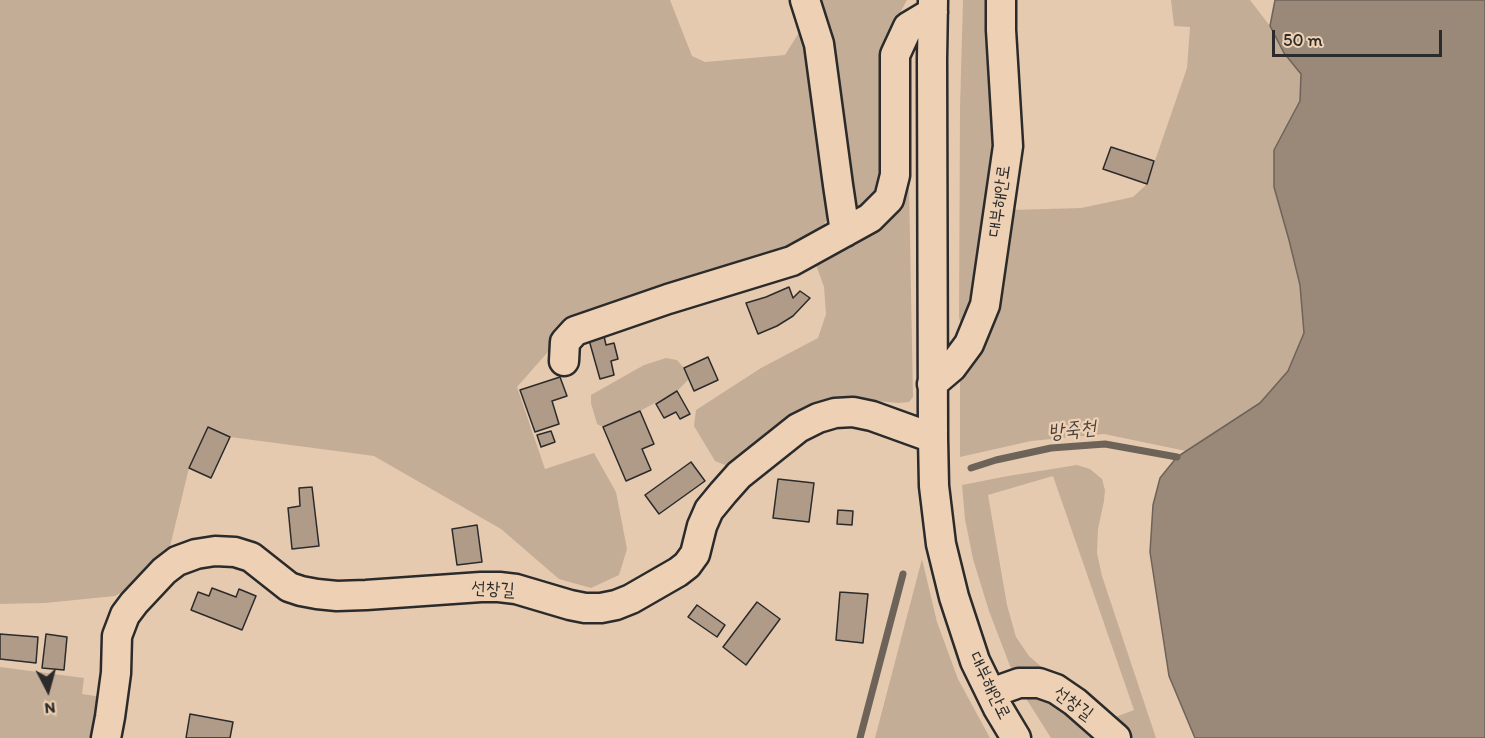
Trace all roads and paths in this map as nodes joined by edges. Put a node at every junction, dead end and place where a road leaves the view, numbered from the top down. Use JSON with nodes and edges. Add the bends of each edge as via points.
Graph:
{"nodes":[{"id":1,"x":806,"y":0,"type":"edge"},
{"id":2,"x":1001,"y":0,"type":"edge"},
{"id":3,"x":933,"y":6,"type":"edge"},
{"id":4,"x":845,"y":232,"type":"junction"},
{"id":5,"x":564,"y":361,"type":"dead end"},
{"id":6,"x":932,"y":384,"type":"junction"},
{"id":7,"x":933,"y":438,"type":"junction"},
{"id":8,"x":991,"y":693,"type":"junction"},
{"id":9,"x":105,"y":738,"type":"edge"},
{"id":10,"x":1016,"y":738,"type":"edge"},
{"id":11,"x":1116,"y":738,"type":"edge"}],
"edges":[{"from":1,"to":4,"type":"street","via":[[819,44]]},
{"from":2,"to":6,"type":"street","name":"대부해안로","via":[[1008,146],[985,304],[969,344],[952,367]]},
{"from":3,"to":4,"type":"street","name":"대부해안로","via":[[908,27],[895,55],[895,175],[889,200],[870,218]]},
{"from":3,"to":6,"type":"street","name":"대부해안로"},
{"from":4,"to":5,"type":"street","name":"대부해안로","via":[[792,261],[574,331],[566,342]]},
{"from":6,"to":7,"type":"street","name":"대부해안로"},
{"from":7,"to":8,"type":"street","name":"대부해안로","via":[[941,544],[975,661]]},
{"from":7,"to":9,"type":"street","name":"선창길","via":[[853,412],[835,413],[798,428],[739,476],[709,510],[687,565],[631,599],[601,608],[585,608],[499,587],[317,594],[289,586],[251,557],[235,552],[196,554],[164,571],[125,615],[117,636],[116,673]]},
{"from":8,"to":10,"type":"street","name":"대부해안로"},
{"from":8,"to":11,"type":"street","name":"선창길","via":[[1019,683],[1039,683],[1075,702]]}]}
